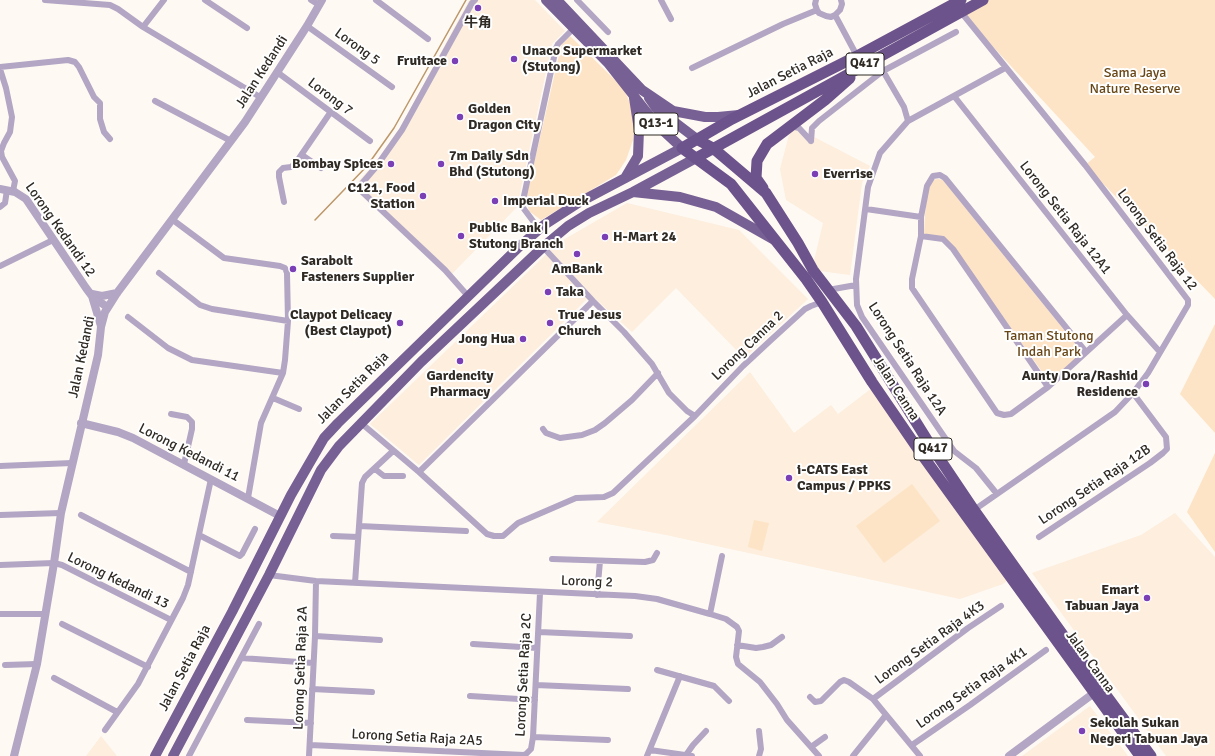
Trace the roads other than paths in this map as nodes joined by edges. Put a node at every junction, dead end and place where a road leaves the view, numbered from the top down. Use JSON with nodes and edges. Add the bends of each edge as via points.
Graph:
{"nodes":[{"id":1,"x":45,"y":0,"type":"edge"},
{"id":2,"x":164,"y":0,"type":"edge"},
{"id":3,"x":205,"y":0,"type":"edge"},
{"id":4,"x":311,"y":0,"type":"edge"},
{"id":5,"x":376,"y":0,"type":"edge"},
{"id":6,"x":475,"y":0,"type":"edge"},
{"id":7,"x":546,"y":0,"type":"edge"},
{"id":8,"x":557,"y":0,"type":"edge"},
{"id":9,"x":577,"y":0,"type":"edge"},
{"id":10,"x":661,"y":0,"type":"edge"},
{"id":11,"x":816,"y":0,"type":"edge"},
{"id":12,"x":841,"y":0,"type":"edge"},
{"id":13,"x":961,"y":0,"type":"edge"},
{"id":14,"x":983,"y":0,"type":"edge"},
{"id":15,"x":110,"y":2,"type":"edge"},
{"id":16,"x":321,"y":3,"type":"edge"},
{"id":17,"x":817,"y":10,"type":"junction"},
{"id":18,"x":961,"y":12,"type":"junction"},
{"id":19,"x":835,"y":15,"type":"junction"},
{"id":20,"x":670,"y":19,"type":"dead end"},
{"id":21,"x":307,"y":26,"type":"junction"},
{"id":22,"x":143,"y":27,"type":"junction"},
{"id":23,"x":247,"y":28,"type":"dead end"},
{"id":24,"x":574,"y":28,"type":"junction"},
{"id":25,"x":608,"y":32,"type":"dead end"},
{"id":26,"x":956,"y":32,"type":"dead end"},
{"id":27,"x":428,"y":39,"type":"dead end"},
{"id":28,"x":860,"y":61,"type":"junction"},
{"id":29,"x":0,"y":68,"type":"edge"},
{"id":30,"x":692,"y":68,"type":"dead end"},
{"id":31,"x":1005,"y":68,"type":"junction"},
{"id":32,"x":883,"y":71,"type":"junction"},
{"id":33,"x":277,"y":72,"type":"junction"},
{"id":34,"x":392,"y":87,"type":"dead end"},
{"id":35,"x":644,"y":92,"type":"junction"},
{"id":36,"x":634,"y":96,"type":"junction"},
{"id":37,"x":954,"y":96,"type":"junction"},
{"id":38,"x":260,"y":97,"type":"junction"},
{"id":39,"x":155,"y":101,"type":"dead end"},
{"id":40,"x":330,"y":113,"type":"junction"},
{"id":41,"x":741,"y":114,"type":"junction"},
{"id":42,"x":908,"y":121,"type":"junction"},
{"id":43,"x":791,"y":126,"type":"junction"},
{"id":44,"x":110,"y":140,"type":"dead end"},
{"id":45,"x":698,"y":140,"type":"junction"},
{"id":46,"x":231,"y":141,"type":"junction"},
{"id":47,"x":370,"y":142,"type":"dead end"},
{"id":48,"x":682,"y":148,"type":"junction"},
{"id":49,"x":713,"y":148,"type":"junction"},
{"id":50,"x":302,"y":155,"type":"junction"},
{"id":51,"x":696,"y":158,"type":"junction"},
{"id":52,"x":321,"y":168,"type":"dead end"},
{"id":53,"x":625,"y":179,"type":"junction"},
{"id":54,"x":7,"y":190,"type":"edge"},
{"id":55,"x":633,"y":192,"type":"junction"},
{"id":56,"x":766,"y":193,"type":"junction"},
{"id":57,"x":284,"y":202,"type":"dead end"},
{"id":58,"x":0,"y":207,"type":"edge"},
{"id":59,"x":866,"y":209,"type":"junction"},
{"id":60,"x":921,"y":217,"type":"junction"},
{"id":61,"x":173,"y":220,"type":"junction"},
{"id":62,"x":539,"y":229,"type":"junction"},
{"id":63,"x":921,"y":236,"type":"junction"},
{"id":64,"x":53,"y":240,"type":"junction"},
{"id":65,"x":778,"y":242,"type":"junction"},
{"id":66,"x":542,"y":248,"type":"junction"},
{"id":67,"x":0,"y":266,"type":"edge"},
{"id":68,"x":159,"y":273,"type":"dead end"},
{"id":69,"x":504,"y":284,"type":"junction"},
{"id":70,"x":856,"y":285,"type":"junction"},
{"id":71,"x":828,"y":290,"type":"junction"},
{"id":72,"x":117,"y":293,"type":"junction"},
{"id":73,"x":90,"y":294,"type":"junction"},
{"id":74,"x":468,"y":296,"type":"junction"},
{"id":75,"x":593,"y":301,"type":"junction"},
{"id":76,"x":822,"y":302,"type":"junction"},
{"id":77,"x":107,"y":307,"type":"junction"},
{"id":78,"x":1127,"y":315,"type":"junction"},
{"id":79,"x":128,"y":317,"type":"dead end"},
{"id":80,"x":288,"y":321,"type":"junction"},
{"id":81,"x":101,"y":327,"type":"junction"},
{"id":82,"x":1086,"y":352,"type":"junction"},
{"id":83,"x":1160,"y":352,"type":"junction"},
{"id":84,"x":283,"y":373,"type":"junction"},
{"id":85,"x":658,"y":373,"type":"junction"},
{"id":86,"x":1048,"y":387,"type":"junction"},
{"id":87,"x":1133,"y":393,"type":"junction"},
{"id":88,"x":273,"y":398,"type":"junction"},
{"id":89,"x":299,"y":409,"type":"dead end"},
{"id":90,"x":687,"y":412,"type":"junction"},
{"id":91,"x":171,"y":414,"type":"dead end"},
{"id":92,"x":695,"y":416,"type":"junction"},
{"id":93,"x":690,"y":421,"type":"junction"},
{"id":94,"x":361,"y":423,"type":"junction"},
{"id":95,"x":81,"y":424,"type":"junction"},
{"id":96,"x":542,"y":429,"type":"dead end"},
{"id":97,"x":339,"y":446,"type":"junction"},
{"id":98,"x":393,"y":451,"type":"junction"},
{"id":99,"x":72,"y":463,"type":"junction"},
{"id":100,"x":184,"y":464,"type":"junction"},
{"id":101,"x":0,"y":466,"type":"edge"},
{"id":102,"x":375,"y":469,"type":"junction"},
{"id":103,"x":419,"y":472,"type":"junction"},
{"id":104,"x":403,"y":476,"type":"dead end"},
{"id":105,"x":211,"y":479,"type":"junction"},
{"id":106,"x":997,"y":494,"type":"junction"},
{"id":107,"x":291,"y":495,"type":"junction"},
{"id":108,"x":248,"y":498,"type":"junction"},
{"id":109,"x":974,"y":510,"type":"junction"},
{"id":110,"x":61,"y":513,"type":"junction"},
{"id":111,"x":81,"y":515,"type":"dead end"},
{"id":112,"x":0,"y":516,"type":"edge"},
{"id":113,"x":280,"y":516,"type":"junction"},
{"id":114,"x":359,"y":526,"type":"junction"},
{"id":115,"x":255,"y":529,"type":"dead end"},
{"id":116,"x":466,"y":532,"type":"dead end"},
{"id":117,"x":199,"y":535,"type":"junction"},
{"id":118,"x":333,"y":536,"type":"dead end"},
{"id":119,"x":358,"y":537,"type":"junction"},
{"id":120,"x":1039,"y":538,"type":"dead end"},
{"id":121,"x":657,"y":553,"type":"dead end"},
{"id":122,"x":722,"y":556,"type":"dead end"},
{"id":123,"x":552,"y":558,"type":"dead end"},
{"id":124,"x":600,"y":560,"type":"junction"},
{"id":125,"x":54,"y":563,"type":"junction"},
{"id":126,"x":0,"y":565,"type":"edge"},
{"id":127,"x":191,"y":572,"type":"junction"},
{"id":128,"x":269,"y":575,"type":"junction"},
{"id":129,"x":316,"y":581,"type":"junction"},
{"id":130,"x":355,"y":583,"type":"junction"},
{"id":131,"x":540,"y":592,"type":"junction"},
{"id":132,"x":597,"y":595,"type":"junction"},
{"id":133,"x":1001,"y":606,"type":"dead end"},
{"id":134,"x":232,"y":612,"type":"junction"},
{"id":135,"x":0,"y":614,"type":"edge"},
{"id":136,"x":45,"y":614,"type":"junction"},
{"id":137,"x":710,"y":614,"type":"junction"},
{"id":138,"x":171,"y":620,"type":"junction"},
{"id":139,"x":62,"y":624,"type":"dead end"},
{"id":140,"x":259,"y":624,"type":"dead end"},
{"id":141,"x":539,"y":632,"type":"junction"},
{"id":142,"x":315,"y":636,"type":"junction"},
{"id":143,"x":630,"y":636,"type":"dead end"},
{"id":144,"x":782,"y":637,"type":"dead end"},
{"id":145,"x":380,"y":640,"type":"dead end"},
{"id":146,"x":474,"y":644,"type":"dead end"},
{"id":147,"x":737,"y":645,"type":"junction"},
{"id":148,"x":537,"y":648,"type":"junction"},
{"id":149,"x":1046,"y":650,"type":"dead end"},
{"id":150,"x":241,"y":658,"type":"junction"},
{"id":151,"x":313,"y":663,"type":"junction"},
{"id":152,"x":37,"y":664,"type":"junction"},
{"id":153,"x":5,"y":665,"type":"dead end"},
{"id":154,"x":148,"y":667,"type":"junction"},
{"id":155,"x":657,"y":670,"type":"dead end"},
{"id":156,"x":680,"y":676,"type":"junction"},
{"id":157,"x":54,"y":678,"type":"dead end"},
{"id":158,"x":536,"y":685,"type":"junction"},
{"id":159,"x":312,"y":689,"type":"junction"},
{"id":160,"x":628,"y":689,"type":"dead end"},
{"id":161,"x":372,"y":692,"type":"dead end"},
{"id":162,"x":1094,"y":693,"type":"junction"},
{"id":163,"x":470,"y":696,"type":"dead end"},
{"id":164,"x":810,"y":697,"type":"dead end"},
{"id":165,"x":873,"y":699,"type":"junction"},
{"id":166,"x":535,"y":700,"type":"junction"},
{"id":167,"x":729,"y":701,"type":"dead end"},
{"id":168,"x":117,"y":712,"type":"junction"},
{"id":169,"x":886,"y":715,"type":"junction"},
{"id":170,"x":247,"y":720,"type":"dead end"},
{"id":171,"x":311,"y":723,"type":"junction"},
{"id":172,"x":105,"y":730,"type":"dead end"},
{"id":173,"x":706,"y":731,"type":"dead end"},
{"id":174,"x":759,"y":731,"type":"dead end"},
{"id":175,"x":533,"y":737,"type":"junction"},
{"id":176,"x":825,"y":737,"type":"dead end"},
{"id":177,"x":608,"y":740,"type":"dead end"},
{"id":178,"x":310,"y":745,"type":"junction"},
{"id":179,"x":912,"y":745,"type":"junction"},
{"id":180,"x":811,"y":747,"type":"junction"},
{"id":181,"x":648,"y":753,"type":"edge"},
{"id":182,"x":524,"y":755,"type":"edge"},
{"id":183,"x":689,"y":755,"type":"edge"},
{"id":184,"x":14,"y":756,"type":"edge"},
{"id":185,"x":155,"y":756,"type":"edge"},
{"id":186,"x":173,"y":756,"type":"edge"},
{"id":187,"x":189,"y":756,"type":"edge"},
{"id":188,"x":309,"y":756,"type":"edge"},
{"id":189,"x":760,"y":756,"type":"edge"},
{"id":190,"x":819,"y":756,"type":"edge"},
{"id":191,"x":853,"y":756,"type":"edge"},
{"id":192,"x":920,"y":756,"type":"edge"},
{"id":193,"x":1009,"y":756,"type":"edge"},
{"id":194,"x":1140,"y":756,"type":"edge"},
{"id":195,"x":1151,"y":756,"type":"edge"}],
"edges":[{"from":1,"to":15,"type":"street"},
{"from":2,"to":22,"type":"street"},
{"from":3,"to":23,"type":"street"},
{"from":4,"to":16,"type":"street"},
{"from":5,"to":27,"type":"street"},
{"from":6,"to":74,"type":"street","via":[[402,130],[358,188],[445,270]]},
{"from":7,"to":24,"type":"main road","name":"Jalan Canna"},
{"from":8,"to":35,"type":"main road"},
{"from":9,"to":25,"type":"street"},
{"from":10,"to":20,"type":"street"},
{"from":11,"to":17,"type":"street"},
{"from":12,"to":19,"type":"street","via":[[840,10]]},
{"from":13,"to":28,"type":"highway","name":"Jalan Setia Raja","number":"Q417"},
{"from":14,"to":18,"type":"highway","name":"Jalan Setia Raja","number":"Q417"},
{"from":15,"to":22,"type":"street"},
{"from":16,"to":21,"type":"street","name":"Jalan Kedandi"},
{"from":17,"to":19,"type":"street","via":[[822,15]]},
{"from":17,"to":30,"type":"street"},
{"from":18,"to":28,"type":"highway","name":"Jalan Setia Raja","number":"Q417"},
{"from":18,"to":31,"type":"street","name":"Lorong Setia Raja 12"},
{"from":19,"to":28,"type":"street"},
{"from":21,"to":33,"type":"street","name":"Jalan Kedandi"},
{"from":21,"to":34,"type":"street","name":"Lorong 5"},
{"from":22,"to":38,"type":"street"},
{"from":24,"to":36,"type":"main road","name":"Jalan Canna","via":[[608,63]]},
{"from":24,"to":62,"type":"street","via":[[556,48],[522,205]]},
{"from":26,"to":32,"type":"street"},
{"from":28,"to":41,"type":"highway","name":"Jalan Setia Raja","number":"Q417"},
{"from":28,"to":43,"type":"highway","via":[[825,100]]},
{"from":28,"to":49,"type":"highway","name":"Jalan Setia Raja","number":"Q417"},
{"from":29,"to":44,"type":"street","via":[[68,60],[75,62],[100,103],[100,119]]},
{"from":29,"to":54,"type":"street","name":"Lorong Kedandi 12","via":[[12,117],[10,132],[1,151],[15,181]]},
{"from":31,"to":37,"type":"street","name":"Lorong Setia Raja 12A"},
{"from":31,"to":83,"type":"street","name":"Lorong Setia Raja 12","via":[[1085,165],[1187,297],[1188,305]]},
{"from":32,"to":42,"type":"street","via":[[904,107]]},
{"from":32,"to":43,"type":"street","via":[[819,121],[812,128],[811,141],[799,128]]},
{"from":33,"to":38,"type":"street","name":"Jalan Kedandi"},
{"from":33,"to":40,"type":"street","name":"Lorong 7"},
{"from":35,"to":41,"type":"main road","via":[[673,111],[684,114],[706,117]]},
{"from":35,"to":45,"type":"main road","via":[[656,108]]},
{"from":36,"to":48,"type":"main road","name":"Jalan Canna","number":"Q13-1","via":[[656,124]]},
{"from":36,"to":53,"type":"main road","via":[[639,130],[638,156]]},
{"from":37,"to":42,"type":"street","name":"Lorong Setia Raja 12A"},
{"from":37,"to":78,"type":"street","name":"Lorong Setia Raja 12A1"},
{"from":38,"to":46,"type":"street","name":"Jalan Kedandi"},
{"from":39,"to":46,"type":"street"},
{"from":40,"to":47,"type":"street","name":"Lorong 7"},
{"from":40,"to":50,"type":"street"},
{"from":41,"to":45,"type":"highway","name":"Jalan Setia Raja","number":"Q417"},
{"from":42,"to":59,"type":"street","name":"Lorong Setia Raja 12A","via":[[880,153],[868,187]]},
{"from":43,"to":56,"type":"highway","via":[[767,144],[757,161],[756,178]]},
{"from":45,"to":48,"type":"highway","number":"Q417"},
{"from":45,"to":49,"type":"highway","number":"Q417"},
{"from":46,"to":61,"type":"street","name":"Jalan Kedandi"},
{"from":48,"to":51,"type":"highway","name":"Jalan Canna","number":"Q417"},
{"from":48,"to":53,"type":"main road","name":"Jalan Setia Raja"},
{"from":49,"to":51,"type":"highway","number":"Q417"},
{"from":49,"to":56,"type":"highway","name":"Jalan Canna","number":"Q417"},
{"from":50,"to":52,"type":"street"},
{"from":50,"to":57,"type":"street","via":[[296,164],[283,168],[280,172]]},
{"from":51,"to":55,"type":"main road"},
{"from":51,"to":65,"type":"highway","name":"Jalan Canna","number":"Q417","via":[[731,184]]},
{"from":53,"to":62,"type":"main road","name":"Jalan Setia Raja","via":[[578,203]]},
{"from":54,"to":58,"type":"street","via":[[6,203]]},
{"from":54,"to":64,"type":"street","name":"Lorong Kedandi 12","via":[[21,194],[26,199]]},
{"from":55,"to":65,"type":"main road","via":[[680,197],[716,207]]},
{"from":55,"to":66,"type":"main road","via":[[589,213],[568,226]]},
{"from":56,"to":71,"type":"highway","name":"Jalan Canna","number":"Q417"},
{"from":59,"to":60,"type":"street"},
{"from":59,"to":70,"type":"street","name":"Lorong Setia Raja 12A","via":[[856,269]]},
{"from":60,"to":63,"type":"street"},
{"from":60,"to":82,"type":"street","via":[[928,182],[933,176],[942,176]]},
{"from":61,"to":72,"type":"street","name":"Jalan Kedandi"},
{"from":61,"to":80,"type":"street","via":[[224,258],[286,268]]},
{"from":62,"to":74,"type":"main road","name":"Jalan Setia Raja"},
{"from":63,"to":86,"type":"street","via":[[942,239],[953,249]]},
{"from":63,"to":86,"type":"street","via":[[912,288],[997,413],[1011,414]]},
{"from":64,"to":67,"type":"street"},
{"from":64,"to":73,"type":"street","name":"Lorong Kedandi 12"},
{"from":65,"to":76,"type":"highway","name":"Jalan Canna","number":"Q417"},
{"from":66,"to":69,"type":"main road"},
{"from":66,"to":75,"type":"street"},
{"from":68,"to":80,"type":"street","via":[[200,304],[212,309]]},
{"from":69,"to":74,"type":"main road","via":[[479,301]]},
{"from":69,"to":94,"type":"main road"},
{"from":70,"to":71,"type":"street"},
{"from":70,"to":106,"type":"street","name":"Lorong Setia Raja 12A","via":[[859,312],[954,451],[976,468]]},
{"from":71,"to":109,"type":"highway","name":"Jalan Canna","number":"Q417","via":[[856,326]]},
{"from":72,"to":73,"type":"street","via":[[107,296]]},
{"from":72,"to":77,"type":"street","name":"Jalan Kedandi"},
{"from":73,"to":77,"type":"street","name":"Lorong Kedandi 12"},
{"from":73,"to":81,"type":"street"},
{"from":74,"to":107,"type":"main road","name":"Jalan Setia Raja","via":[[324,438]]},
{"from":75,"to":85,"type":"street","via":[[624,332]]},
{"from":75,"to":103,"type":"street"},
{"from":76,"to":92,"type":"street","name":"Lorong Canna 2","via":[[805,309],[743,366]]},
{"from":76,"to":162,"type":"highway","name":"Jalan Canna","number":"Q417","via":[[917,448]]},
{"from":77,"to":81,"type":"street","name":"Jalan Kedandi"},
{"from":78,"to":82,"type":"street"},
{"from":78,"to":83,"type":"street","name":"Lorong Setia Raja 12A1"},
{"from":79,"to":84,"type":"street","via":[[168,348],[192,360]]},
{"from":80,"to":84,"type":"street"},
{"from":81,"to":95,"type":"street","name":"Jalan Kedandi","via":[[98,355]]},
{"from":82,"to":86,"type":"street"},
{"from":83,"to":87,"type":"street","name":"Lorong Setia Raja 12"},
{"from":84,"to":88,"type":"street"},
{"from":85,"to":90,"type":"street","via":[[669,393]]},
{"from":85,"to":96,"type":"street","via":[[632,400],[595,430],[560,438]]},
{"from":87,"to":106,"type":"street","name":"Lorong Setia Raja 12","via":[[1115,412]]},
{"from":87,"to":120,"type":"street","name":"Lorong Setia Raja 12B","via":[[1166,437],[1167,449]]},
{"from":88,"to":89,"type":"street"},
{"from":88,"to":108,"type":"street","via":[[261,423]]},
{"from":90,"to":92,"type":"street"},
{"from":90,"to":93,"type":"street"},
{"from":91,"to":100,"type":"street","via":[[187,417],[192,422]]},
{"from":92,"to":93,"type":"street","name":"Lorong Canna 2"},
{"from":93,"to":103,"type":"street","name":"Lorong Canna 2","via":[[613,493],[604,497],[576,498],[518,523],[503,536],[486,534]]},
{"from":94,"to":97,"type":"main road"},
{"from":94,"to":98,"type":"street","name":"Lorong Canna 2"},
{"from":94,"to":107,"type":"main road","via":[[352,420],[345,423],[323,448],[300,488]]},
{"from":95,"to":99,"type":"street","name":"Jalan Kedandi"},
{"from":95,"to":100,"type":"street","name":"Lorong Kedandi 11","via":[[118,432]]},
{"from":97,"to":113,"type":"main road","via":[[332,447],[324,455],[294,514],[286,518]]},
{"from":97,"to":128,"type":"main road","via":[[321,470]]},
{"from":98,"to":102,"type":"street"},
{"from":98,"to":103,"type":"street","name":"Lorong Canna 2"},
{"from":99,"to":101,"type":"street"},
{"from":99,"to":110,"type":"street","name":"Jalan Kedandi"},
{"from":100,"to":105,"type":"street","name":"Lorong Kedandi 11"},
{"from":102,"to":104,"type":"street","via":[[384,476]]},
{"from":102,"to":114,"type":"street","via":[[362,483]]},
{"from":105,"to":108,"type":"street","name":"Lorong Kedandi 11"},
{"from":105,"to":117,"type":"street"},
{"from":106,"to":109,"type":"street","name":"Lorong Setia Raja 12"},
{"from":107,"to":113,"type":"main road","name":"Jalan Setia Raja"},
{"from":108,"to":113,"type":"street","name":"Lorong Kedandi 11"},
{"from":109,"to":195,"type":"highway","name":"Jalan Canna","number":"Q417"},
{"from":110,"to":112,"type":"street"},
{"from":110,"to":125,"type":"street","name":"Jalan Kedandi"},
{"from":111,"to":127,"type":"street"},
{"from":113,"to":134,"type":"main road","name":"Jalan Setia Raja"},
{"from":114,"to":116,"type":"street"},
{"from":114,"to":119,"type":"street"},
{"from":115,"to":117,"type":"street","via":[[240,556]]},
{"from":117,"to":127,"type":"street"},
{"from":118,"to":119,"type":"street"},
{"from":119,"to":130,"type":"street"},
{"from":121,"to":124,"type":"street","via":[[653,560],[645,562]]},
{"from":122,"to":137,"type":"street"},
{"from":123,"to":124,"type":"street"},
{"from":124,"to":132,"type":"street"},
{"from":125,"to":126,"type":"street"},
{"from":125,"to":136,"type":"street","name":"Jalan Kedandi"},
{"from":125,"to":138,"type":"street","name":"Lorong Kedandi 13"},
{"from":127,"to":138,"type":"street","via":[[183,598]]},
{"from":128,"to":129,"type":"street","name":"Lorong 2"},
{"from":128,"to":134,"type":"main road","via":[[255,577],[239,606]]},
{"from":128,"to":186,"type":"main road"},
{"from":129,"to":130,"type":"street","name":"Lorong 2"},
{"from":129,"to":142,"type":"street","name":"Lorong Setia Raja 2A"},
{"from":130,"to":131,"type":"street","name":"Lorong 2"},
{"from":131,"to":132,"type":"street","name":"Lorong 2"},
{"from":131,"to":141,"type":"street","name":"Lorong Setia Raja 2C"},
{"from":132,"to":137,"type":"street","name":"Lorong 2","via":[[647,597]]},
{"from":133,"to":165,"type":"street","name":"Lorong Setia Raja 4K3"},
{"from":134,"to":185,"type":"main road","name":"Jalan Setia Raja"},
{"from":135,"to":136,"type":"street"},
{"from":136,"to":152,"type":"street","name":"Jalan Kedandi"},
{"from":137,"to":147,"type":"street","name":"Lorong 2","via":[[726,619],[737,627]]},
{"from":138,"to":154,"type":"street"},
{"from":139,"to":154,"type":"street"},
{"from":140,"to":150,"type":"street"},
{"from":141,"to":143,"type":"street"},
{"from":141,"to":148,"type":"street","name":"Lorong Setia Raja 2C"},
{"from":142,"to":145,"type":"street"},
{"from":142,"to":151,"type":"street","name":"Lorong Setia Raja 2A"},
{"from":144,"to":147,"type":"street","via":[[763,647]]},
{"from":146,"to":148,"type":"street"},
{"from":147,"to":180,"type":"street","name":"Lorong 2","via":[[738,664],[760,682],[787,720]]},
{"from":148,"to":158,"type":"street","name":"Lorong Setia Raja 2C"},
{"from":149,"to":179,"type":"street","name":"Lorong Setia Raja 4K1"},
{"from":150,"to":151,"type":"street"},
{"from":150,"to":187,"type":"street"},
{"from":151,"to":159,"type":"street","name":"Lorong Setia Raja 2A"},
{"from":152,"to":153,"type":"street"},
{"from":152,"to":184,"type":"street","name":"Jalan Kedandi"},
{"from":154,"to":168,"type":"street"},
{"from":155,"to":156,"type":"street"},
{"from":156,"to":167,"type":"street","via":[[716,688]]},
{"from":156,"to":181,"type":"street"},
{"from":157,"to":168,"type":"street"},
{"from":158,"to":160,"type":"street"},
{"from":158,"to":166,"type":"street","name":"Lorong Setia Raja 2C"},
{"from":159,"to":161,"type":"street"},
{"from":159,"to":171,"type":"street","name":"Lorong Setia Raja 2A"},
{"from":162,"to":193,"type":"street"},
{"from":162,"to":194,"type":"highway","name":"Jalan Canna","number":"Q417"},
{"from":163,"to":166,"type":"street"},
{"from":164,"to":165,"type":"street","via":[[815,702],[820,701],[844,680]]},
{"from":165,"to":169,"type":"street"},
{"from":166,"to":175,"type":"street","name":"Lorong Setia Raja 2C"},
{"from":168,"to":172,"type":"street"},
{"from":169,"to":179,"type":"street"},
{"from":169,"to":191,"type":"street"},
{"from":170,"to":171,"type":"street"},
{"from":171,"to":178,"type":"street","name":"Lorong Setia Raja 2A"},
{"from":173,"to":183,"type":"street","via":[[693,745]]},
{"from":174,"to":189,"type":"street"},
{"from":175,"to":177,"type":"street"},
{"from":175,"to":182,"type":"street","name":"Lorong Setia Raja 2C","via":[[531,749]]},
{"from":176,"to":180,"type":"street"},
{"from":178,"to":182,"type":"street","name":"Lorong Setia Raja 2A5"},
{"from":178,"to":188,"type":"street","name":"Lorong Setia Raja 2A"},
{"from":179,"to":192,"type":"street"},
{"from":180,"to":190,"type":"street","name":"Lorong 2"},
{"from":181,"to":183,"type":"street"}]}
